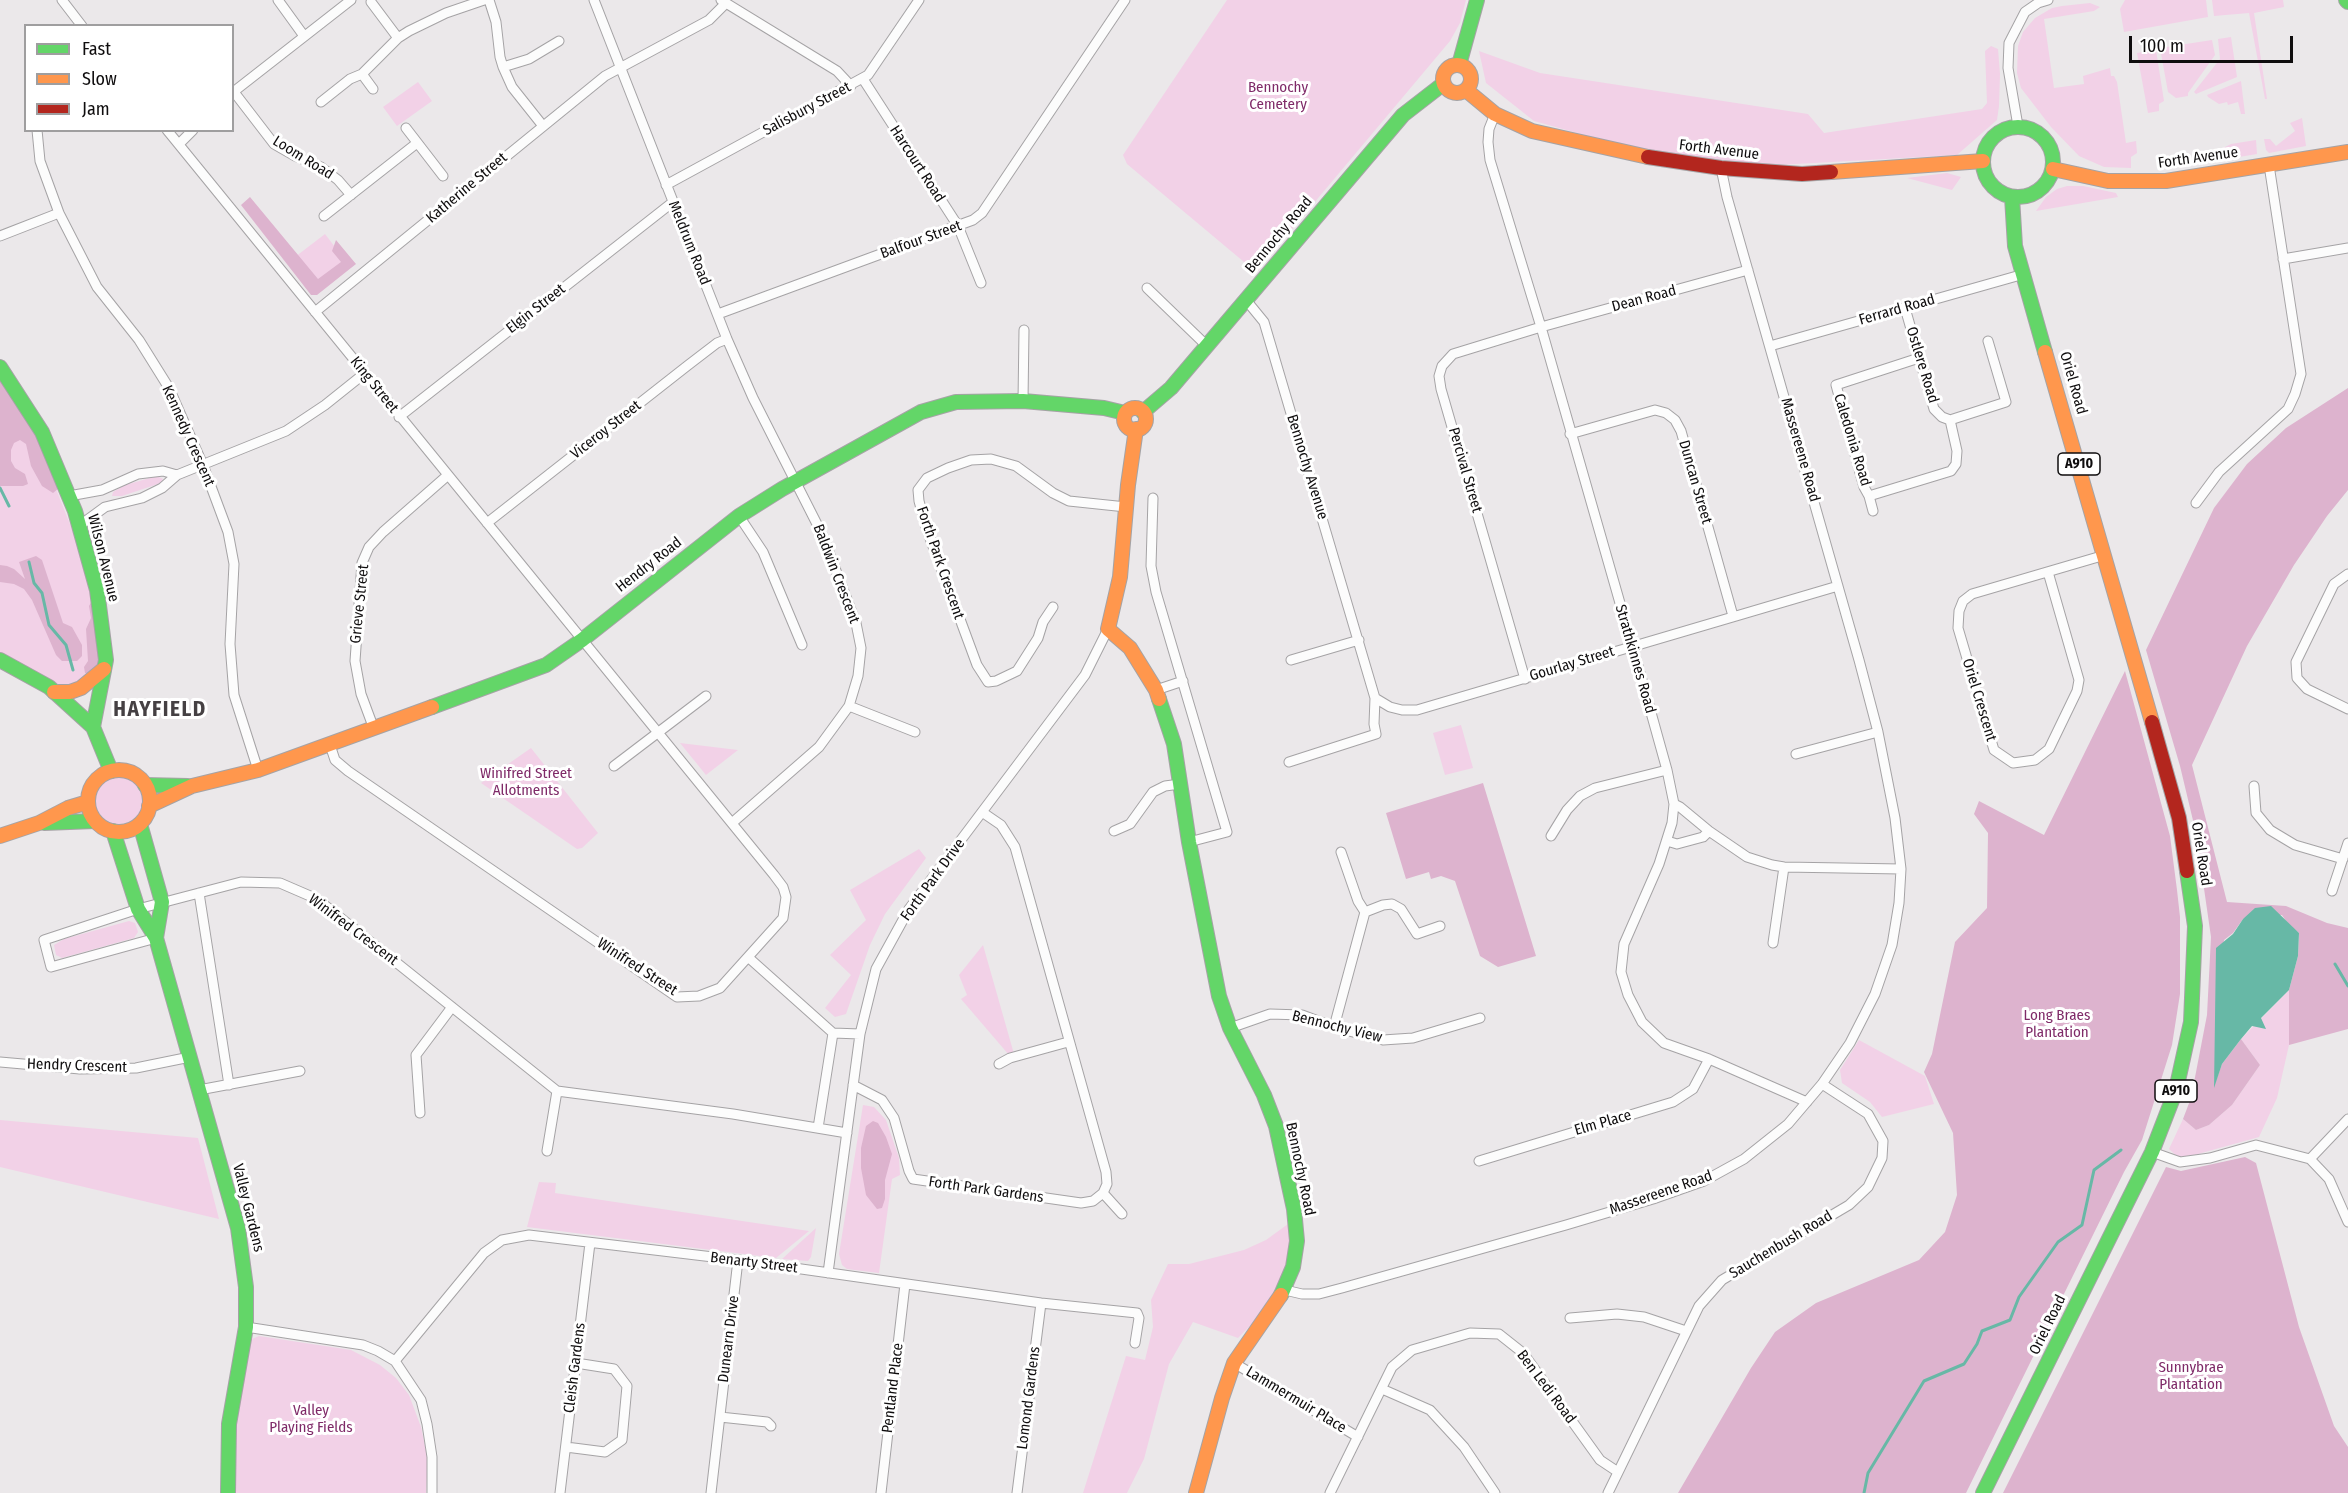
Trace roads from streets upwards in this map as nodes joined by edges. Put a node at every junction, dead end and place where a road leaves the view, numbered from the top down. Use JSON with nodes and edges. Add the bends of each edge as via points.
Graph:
{"nodes":[{"id":1,"x":62,"y":0,"type":"edge"},
{"id":2,"x":278,"y":0,"type":"edge"},
{"id":3,"x":351,"y":0,"type":"edge"},
{"id":4,"x":484,"y":0,"type":"edge"},
{"id":5,"x":489,"y":0,"type":"edge"},
{"id":6,"x":594,"y":0,"type":"edge"},
{"id":7,"x":742,"y":0,"type":"edge"},
{"id":8,"x":919,"y":0,"type":"edge"},
{"id":9,"x":1125,"y":0,"type":"edge"},
{"id":10,"x":1477,"y":0,"type":"edge"},
{"id":11,"x":2048,"y":0,"type":"edge"},
{"id":12,"x":723,"y":1,"type":"edge"},
{"id":13,"x":370,"y":2,"type":"dead end"},
{"id":14,"x":736,"y":8,"type":"junction"},
{"id":15,"x":80,"y":24,"type":"edge"},
{"id":16,"x":304,"y":36,"type":"junction"},
{"id":17,"x":398,"y":38,"type":"junction"},
{"id":18,"x":559,"y":41,"type":"dead end"},
{"id":19,"x":1459,"y":65,"type":"junction"},
{"id":20,"x":503,"y":67,"type":"junction"},
{"id":21,"x":621,"y":67,"type":"junction"},
{"id":22,"x":362,"y":74,"type":"junction"},
{"id":23,"x":865,"y":77,"type":"junction"},
{"id":24,"x":1443,"y":84,"type":"junction"},
{"id":25,"x":851,"y":86,"type":"junction"},
{"id":26,"x":373,"y":89,"type":"dead end"},
{"id":27,"x":1466,"y":90,"type":"junction"},
{"id":28,"x":234,"y":91,"type":"edge"},
{"id":29,"x":234,"y":93,"type":"edge"},
{"id":30,"x":321,"y":102,"type":"dead end"},
{"id":31,"x":1495,"y":114,"type":"junction"},
{"id":32,"x":543,"y":126,"type":"junction"},
{"id":33,"x":2018,"y":126,"type":"junction"},
{"id":34,"x":406,"y":128,"type":"dead end"},
{"id":35,"x":36,"y":132,"type":"edge"},
{"id":36,"x":169,"y":132,"type":"edge"},
{"id":37,"x":191,"y":132,"type":"edge"},
{"id":38,"x":417,"y":143,"type":"junction"},
{"id":39,"x":178,"y":144,"type":"junction"},
{"id":40,"x":2348,"y":152,"type":"edge"},
{"id":41,"x":1983,"y":160,"type":"junction"},
{"id":42,"x":2269,"y":165,"type":"junction"},
{"id":43,"x":1721,"y":168,"type":"junction"},
{"id":44,"x":2053,"y":169,"type":"junction"},
{"id":45,"x":443,"y":176,"type":"dead end"},
{"id":46,"x":666,"y":185,"type":"junction"},
{"id":47,"x":351,"y":195,"type":"junction"},
{"id":48,"x":2013,"y":196,"type":"junction"},
{"id":49,"x":673,"y":202,"type":"junction"},
{"id":50,"x":59,"y":213,"type":"junction"},
{"id":51,"x":324,"y":216,"type":"dead end"},
{"id":52,"x":957,"y":226,"type":"junction"},
{"id":53,"x":0,"y":236,"type":"edge"},
{"id":54,"x":2348,"y":248,"type":"edge"},
{"id":55,"x":2283,"y":259,"type":"junction"},
{"id":56,"x":1748,"y":270,"type":"junction"},
{"id":57,"x":2024,"y":274,"type":"junction"},
{"id":58,"x":981,"y":283,"type":"dead end"},
{"id":59,"x":1147,"y":288,"type":"dead end"},
{"id":60,"x":1246,"y":300,"type":"junction"},
{"id":61,"x":1905,"y":308,"type":"junction"},
{"id":62,"x":315,"y":312,"type":"junction"},
{"id":63,"x":718,"y":314,"type":"junction"},
{"id":64,"x":1541,"y":327,"type":"junction"},
{"id":65,"x":1024,"y":330,"type":"dead end"},
{"id":66,"x":727,"y":339,"type":"junction"},
{"id":67,"x":1988,"y":341,"type":"dead end"},
{"id":68,"x":1207,"y":346,"type":"junction"},
{"id":69,"x":1770,"y":346,"type":"junction"},
{"id":70,"x":1919,"y":358,"type":"junction"},
{"id":71,"x":0,"y":367,"type":"edge"},
{"id":72,"x":365,"y":373,"type":"junction"},
{"id":73,"x":1023,"y":401,"type":"junction"},
{"id":74,"x":1143,"y":412,"type":"junction"},
{"id":75,"x":1125,"y":413,"type":"junction"},
{"id":76,"x":399,"y":417,"type":"junction"},
{"id":77,"x":1950,"y":420,"type":"junction"},
{"id":78,"x":1136,"y":429,"type":"junction"},
{"id":79,"x":1570,"y":434,"type":"junction"},
{"id":80,"x":203,"y":465,"type":"junction"},
{"id":81,"x":177,"y":475,"type":"junction"},
{"id":82,"x":448,"y":475,"type":"junction"},
{"id":83,"x":797,"y":481,"type":"junction"},
{"id":84,"x":69,"y":496,"type":"junction"},
{"id":85,"x":1869,"y":496,"type":"junction"},
{"id":86,"x":1153,"y":498,"type":"dead end"},
{"id":87,"x":2196,"y":503,"type":"dead end"},
{"id":88,"x":1126,"y":507,"type":"junction"},
{"id":89,"x":1874,"y":511,"type":"dead end"},
{"id":90,"x":739,"y":516,"type":"junction"},
{"id":91,"x":487,"y":524,"type":"junction"},
{"id":92,"x":79,"y":526,"type":"junction"},
{"id":93,"x":2105,"y":555,"type":"junction"},
{"id":94,"x":2048,"y":572,"type":"junction"},
{"id":95,"x":2348,"y":573,"type":"edge"},
{"id":96,"x":1838,"y":586,"type":"junction"},
{"id":97,"x":1053,"y":607,"type":"dead end"},
{"id":98,"x":1733,"y":616,"type":"junction"},
{"id":99,"x":1108,"y":629,"type":"junction"},
{"id":100,"x":582,"y":640,"type":"junction"},
{"id":101,"x":1359,"y":640,"type":"junction"},
{"id":102,"x":802,"y":645,"type":"dead end"},
{"id":103,"x":1632,"y":646,"type":"junction"},
{"id":104,"x":0,"y":660,"type":"edge"},
{"id":105,"x":600,"y":660,"type":"joint"},
{"id":106,"x":1291,"y":660,"type":"dead end"},
{"id":107,"x":104,"y":669,"type":"junction"},
{"id":108,"x":1525,"y":679,"type":"junction"},
{"id":109,"x":1183,"y":681,"type":"junction"},
{"id":110,"x":1156,"y":690,"type":"junction"},
{"id":111,"x":54,"y":692,"type":"junction"},
{"id":112,"x":706,"y":696,"type":"dead end"},
{"id":113,"x":1375,"y":698,"type":"junction"},
{"id":114,"x":849,"y":706,"type":"junction"},
{"id":115,"x":2348,"y":709,"type":"edge"},
{"id":116,"x":93,"y":727,"type":"junction"},
{"id":117,"x":374,"y":729,"type":"junction"},
{"id":118,"x":658,"y":732,"type":"junction"},
{"id":119,"x":915,"y":732,"type":"dead end"},
{"id":120,"x":1878,"y":732,"type":"junction"},
{"id":121,"x":330,"y":745,"type":"junction"},
{"id":122,"x":1796,"y":754,"type":"dead end"},
{"id":123,"x":1289,"y":762,"type":"dead end"},
{"id":124,"x":614,"y":766,"type":"dead end"},
{"id":125,"x":258,"y":770,"type":"junction"},
{"id":126,"x":1667,"y":770,"type":"junction"},
{"id":127,"x":111,"y":771,"type":"junction"},
{"id":128,"x":1180,"y":784,"type":"junction"},
{"id":129,"x":145,"y":785,"type":"junction"},
{"id":130,"x":192,"y":786,"type":"junction"},
{"id":131,"x":2254,"y":786,"type":"dead end"},
{"id":132,"x":88,"y":802,"type":"junction"},
{"id":133,"x":1674,"y":804,"type":"junction"},
{"id":134,"x":149,"y":806,"type":"junction"},
{"id":135,"x":982,"y":812,"type":"junction"},
{"id":136,"x":95,"y":821,"type":"junction"},
{"id":137,"x":39,"y":823,"type":"junction"},
{"id":138,"x":732,"y":823,"type":"junction"},
{"id":139,"x":140,"y":824,"type":"junction"},
{"id":140,"x":113,"y":831,"type":"junction"},
{"id":141,"x":1114,"y":831,"type":"dead end"},
{"id":142,"x":1709,"y":831,"type":"junction"},
{"id":143,"x":0,"y":836,"type":"edge"},
{"id":144,"x":1551,"y":836,"type":"dead end"},
{"id":145,"x":1667,"y":841,"type":"junction"},
{"id":146,"x":1189,"y":842,"type":"junction"},
{"id":147,"x":2348,"y":843,"type":"edge"},
{"id":148,"x":1341,"y":852,"type":"dead end"},
{"id":149,"x":2343,"y":859,"type":"junction"},
{"id":150,"x":1784,"y":867,"type":"junction"},
{"id":151,"x":1901,"y":869,"type":"junction"},
{"id":152,"x":2332,"y":891,"type":"dead end"},
{"id":153,"x":199,"y":893,"type":"junction"},
{"id":154,"x":162,"y":902,"type":"junction"},
{"id":155,"x":138,"y":909,"type":"junction"},
{"id":156,"x":1365,"y":912,"type":"junction"},
{"id":157,"x":1440,"y":926,"type":"dead end"},
{"id":158,"x":156,"y":938,"type":"junction"},
{"id":159,"x":1773,"y":944,"type":"dead end"},
{"id":160,"x":749,"y":958,"type":"junction"},
{"id":161,"x":452,"y":1007,"type":"junction"},
{"id":162,"x":1480,"y":1018,"type":"dead end"},
{"id":163,"x":1334,"y":1027,"type":"junction"},
{"id":164,"x":1230,"y":1028,"type":"junction"},
{"id":165,"x":833,"y":1033,"type":"junction"},
{"id":166,"x":860,"y":1034,"type":"junction"},
{"id":167,"x":1068,"y":1042,"type":"junction"},
{"id":168,"x":190,"y":1057,"type":"junction"},
{"id":169,"x":1709,"y":1059,"type":"junction"},
{"id":170,"x":0,"y":1062,"type":"edge"},
{"id":171,"x":999,"y":1064,"type":"dead end"},
{"id":172,"x":300,"y":1071,"type":"dead end"},
{"id":173,"x":229,"y":1084,"type":"junction"},
{"id":174,"x":1822,"y":1084,"type":"junction"},
{"id":175,"x":853,"y":1085,"type":"junction"},
{"id":176,"x":199,"y":1090,"type":"junction"},
{"id":177,"x":557,"y":1091,"type":"junction"},
{"id":178,"x":1807,"y":1102,"type":"junction"},
{"id":179,"x":420,"y":1113,"type":"dead end"},
{"id":180,"x":2348,"y":1119,"type":"edge"},
{"id":181,"x":818,"y":1128,"type":"junction"},
{"id":182,"x":847,"y":1133,"type":"junction"},
{"id":183,"x":2256,"y":1145,"type":"junction"},
{"id":184,"x":547,"y":1151,"type":"dead end"},
{"id":185,"x":2152,"y":1152,"type":"junction"},
{"id":186,"x":2255,"y":1155,"type":"dead end"},
{"id":187,"x":2310,"y":1160,"type":"junction"},
{"id":188,"x":1479,"y":1161,"type":"dead end"},
{"id":189,"x":1103,"y":1193,"type":"junction"},
{"id":190,"x":1122,"y":1214,"type":"dead end"},
{"id":191,"x":2348,"y":1222,"type":"edge"},
{"id":192,"x":590,"y":1243,"type":"junction"},
{"id":193,"x":738,"y":1260,"type":"junction"},
{"id":194,"x":828,"y":1273,"type":"junction"},
{"id":195,"x":905,"y":1284,"type":"junction"},
{"id":196,"x":1286,"y":1290,"type":"junction"},
{"id":197,"x":1041,"y":1303,"type":"junction"},
{"id":198,"x":1570,"y":1318,"type":"dead end"},
{"id":199,"x":246,"y":1327,"type":"junction"},
{"id":200,"x":1686,"y":1331,"type":"junction"},
{"id":201,"x":1135,"y":1343,"type":"dead end"},
{"id":202,"x":395,"y":1361,"type":"junction"},
{"id":203,"x":576,"y":1363,"type":"junction"},
{"id":204,"x":1234,"y":1363,"type":"junction"},
{"id":205,"x":1382,"y":1389,"type":"junction"},
{"id":206,"x":720,"y":1417,"type":"junction"},
{"id":207,"x":771,"y":1426,"type":"dead end"},
{"id":208,"x":1358,"y":1437,"type":"junction"},
{"id":209,"x":566,"y":1448,"type":"junction"},
{"id":210,"x":1618,"y":1472,"type":"junction"},
{"id":211,"x":227,"y":1493,"type":"edge"},
{"id":212,"x":432,"y":1493,"type":"edge"},
{"id":213,"x":560,"y":1493,"type":"edge"},
{"id":214,"x":711,"y":1493,"type":"edge"},
{"id":215,"x":881,"y":1493,"type":"edge"},
{"id":216,"x":1017,"y":1493,"type":"edge"},
{"id":217,"x":1196,"y":1493,"type":"edge"},
{"id":218,"x":1330,"y":1493,"type":"edge"},
{"id":219,"x":1495,"y":1493,"type":"edge"},
{"id":220,"x":1608,"y":1493,"type":"edge"},
{"id":221,"x":1983,"y":1493,"type":"edge"}],
"edges":[{"from":1,"to":15,"type":"street"},
{"from":2,"to":16,"type":"street"},
{"from":3,"to":16,"type":"street"},
{"from":4,"to":17,"type":"street","via":[[429,20]]},
{"from":5,"to":20,"type":"street"},
{"from":6,"to":21,"type":"street","name":"Meldrum Road"},
{"from":7,"to":14,"type":"street"},
{"from":8,"to":23,"type":"street","name":"Salisbury Street"},
{"from":9,"to":52,"type":"street","name":"Balfour Street","via":[[982,213]]},
{"from":10,"to":19,"type":"street"},
{"from":11,"to":33,"type":"street","via":[[2025,12],[2009,43],[2008,68]]},
{"from":12,"to":14,"type":"street"},
{"from":12,"to":21,"type":"street","name":"Katherine Street","via":[[709,20]]},
{"from":13,"to":17,"type":"street"},
{"from":14,"to":25,"type":"street","via":[[837,70]]},
{"from":16,"to":28,"type":"street"},
{"from":17,"to":22,"type":"street"},
{"from":18,"to":20,"type":"street","via":[[529,59]]},
{"from":19,"to":24,"type":"street","via":[[1447,68]]},
{"from":19,"to":27,"type":"street","via":[[1471,77]]},
{"from":20,"to":32,"type":"street","via":[[512,87]]},
{"from":21,"to":32,"type":"street","name":"Katherine Street"},
{"from":21,"to":46,"type":"street","name":"Meldrum Road"},
{"from":22,"to":26,"type":"street"},
{"from":22,"to":30,"type":"street"},
{"from":23,"to":25,"type":"street","name":"Salisbury Street"},
{"from":23,"to":52,"type":"street","name":"Harcourt Road"},
{"from":24,"to":27,"type":"street","via":[[1453,93]]},
{"from":24,"to":60,"type":"street","name":"Bennochy Road","via":[[1403,115]]},
{"from":25,"to":46,"type":"street","name":"Salisbury Street"},
{"from":27,"to":31,"type":"street","name":"Forth Avenue"},
{"from":29,"to":47,"type":"street","name":"Loom Road","via":[[274,144],[321,167]]},
{"from":31,"to":43,"type":"street","name":"Forth Avenue","via":[[1532,131],[1587,146]]},
{"from":31,"to":64,"type":"street","name":"Strathkinnes Road","via":[[1489,129],[1490,159]]},
{"from":32,"to":62,"type":"street","name":"Katherine Street"},
{"from":33,"to":41,"type":"street","via":[[1996,134]]},
{"from":33,"to":44,"type":"street","via":[[2033,129],[2046,139],[2053,153]]},
{"from":34,"to":38,"type":"street"},
{"from":35,"to":50,"type":"street","name":"Kennedy Crescent","via":[[40,161]]},
{"from":36,"to":39,"type":"street","name":"King Street"},
{"from":37,"to":39,"type":"street"},
{"from":38,"to":45,"type":"street"},
{"from":38,"to":47,"type":"street"},
{"from":39,"to":62,"type":"street","name":"King Street"},
{"from":40,"to":42,"type":"street","name":"Forth Avenue"},
{"from":41,"to":43,"type":"street","name":"Forth Avenue","via":[[1802,174]]},
{"from":41,"to":48,"type":"street","via":[[1991,184]]},
{"from":42,"to":44,"type":"street","name":"Forth Avenue","via":[[2166,181],[2108,180]]},
{"from":42,"to":55,"type":"street"},
{"from":43,"to":56,"type":"street","name":"Massereene Road"},
{"from":44,"to":48,"type":"street","via":[[2047,183],[2035,193]]},
{"from":46,"to":49,"type":"street","name":"Meldrum Road"},
{"from":47,"to":51,"type":"street"},
{"from":48,"to":57,"type":"street","name":"Oriel Road","number":"A910","via":[[2015,246]]},
{"from":49,"to":63,"type":"street","name":"Meldrum Road"},
{"from":49,"to":76,"type":"street","name":"Elgin Street"},
{"from":50,"to":53,"type":"street"},
{"from":50,"to":80,"type":"street","name":"Kennedy Crescent","via":[[97,287],[139,340],[169,388]]},
{"from":52,"to":58,"type":"street","name":"Harcourt Road"},
{"from":52,"to":63,"type":"street","name":"Balfour Street"},
{"from":54,"to":55,"type":"street"},
{"from":55,"to":87,"type":"street","via":[[2301,374],[2295,394],[2288,409],[2218,472]]},
{"from":56,"to":64,"type":"street","name":"Dean Road"},
{"from":56,"to":69,"type":"street","name":"Massereene Road"},
{"from":57,"to":61,"type":"street","name":"Ferrard Road"},
{"from":57,"to":93,"type":"street","name":"Oriel Road","number":"A910"},
{"from":59,"to":68,"type":"street"},
{"from":60,"to":68,"type":"street","name":"Bennochy Road"},
{"from":60,"to":101,"type":"street","name":"Bennochy Avenue","via":[[1264,322]]},
{"from":61,"to":69,"type":"street","name":"Ferrard Road"},
{"from":61,"to":70,"type":"street","name":"Ostlere Road"},
{"from":62,"to":72,"type":"street","name":"King Street"},
{"from":63,"to":66,"type":"street","name":"Meldrum Road"},
{"from":64,"to":79,"type":"street","name":"Strathkinnes Road"},
{"from":64,"to":108,"type":"street","name":"Percival Street","via":[[1453,354],[1439,376]]},
{"from":65,"to":73,"type":"street"},
{"from":66,"to":83,"type":"street","name":"Meldrum Road"},
{"from":66,"to":91,"type":"street","name":"Viceroy Street","via":[[694,360]]},
{"from":67,"to":77,"type":"street","via":[[2006,402]]},
{"from":68,"to":74,"type":"street","name":"Bennochy Road","via":[[1171,388]]},
{"from":69,"to":96,"type":"street","name":"Massereene Road"},
{"from":70,"to":77,"type":"street","name":"Ostlere Road","via":[[1934,409]]},
{"from":70,"to":85,"type":"street","name":"Caledonia Road","via":[[1836,385]]},
{"from":71,"to":84,"type":"street","name":"Wilson Avenue","via":[[42,432]]},
{"from":72,"to":76,"type":"street","name":"King Street"},
{"from":72,"to":80,"type":"street","via":[[286,431]]},
{"from":73,"to":75,"type":"street","name":"Hendry Road"},
{"from":73,"to":83,"type":"street","name":"Hendry Road","via":[[956,402],[921,412]]},
{"from":74,"to":75,"type":"street","via":[[1134,408]]},
{"from":74,"to":78,"type":"street","via":[[1144,424]]},
{"from":75,"to":78,"type":"street","via":[[1127,426]]},
{"from":76,"to":82,"type":"street","name":"King Street"},
{"from":77,"to":85,"type":"street","name":"Ostlere Road","via":[[1957,451],[1951,471]]},
{"from":78,"to":88,"type":"street"},
{"from":79,"to":98,"type":"street","name":"Duncan Street","via":[[1654,410],[1675,420]]},
{"from":79,"to":103,"type":"street","name":"Strathkinnes Road"},
{"from":80,"to":81,"type":"street"},
{"from":80,"to":125,"type":"street","name":"Kennedy Crescent","via":[[228,532],[234,564],[230,644],[234,695]]},
{"from":81,"to":84,"type":"street","via":[[155,471],[102,490]]},
{"from":81,"to":92,"type":"street","via":[[142,498],[105,507]]},
{"from":82,"to":91,"type":"street","name":"King Street"},
{"from":82,"to":117,"type":"street","name":"Grieve Street","via":[[383,532],[369,547],[362,563],[355,661],[361,694]]},
{"from":83,"to":90,"type":"street","name":"Hendry Road"},
{"from":83,"to":114,"type":"street","name":"Baldwin Crescent","via":[[856,623],[861,648]]},
{"from":84,"to":92,"type":"street","name":"Wilson Avenue"},
{"from":85,"to":89,"type":"street","name":"Caledonia Road"},
{"from":86,"to":109,"type":"street","via":[[1150,566]]},
{"from":88,"to":97,"type":"street","name":"Forth Park Crescent","via":[[1069,501],[1016,466],[991,459],[971,460],[948,468],[927,478],[918,490],[939,564],[977,665],[988,682],[1017,671]]},
{"from":88,"to":99,"type":"street","via":[[1120,577]]},
{"from":90,"to":100,"type":"street","name":"Hendry Road"},
{"from":90,"to":102,"type":"street","via":[[763,552]]},
{"from":91,"to":100,"type":"street","name":"King Street"},
{"from":92,"to":107,"type":"street","name":"Wilson Avenue","via":[[97,590]]},
{"from":93,"to":94,"type":"street","name":"Oriel Crescent"},
{"from":93,"to":185,"type":"street","name":"Oriel Road","number":"A910","via":[[2179,818],[2195,926],[2191,1022],[2176,1090]]},
{"from":94,"to":94,"type":"street","name":"Oriel Crescent","via":[[1972,594],[1963,602],[1957,618],[1994,750],[2013,763],[2035,760],[2049,749],[2079,680]]},
{"from":95,"to":115,"type":"street","via":[[2334,585],[2296,662],[2297,678],[2307,689]]},
{"from":96,"to":98,"type":"street","name":"Gourlay Street"},
{"from":96,"to":120,"type":"street","name":"Massereene Road"},
{"from":98,"to":103,"type":"street","name":"Gourlay Street"},
{"from":99,"to":110,"type":"street","name":"Bennochy Road","via":[[1130,648]]},
{"from":99,"to":135,"type":"street","name":"Forth Park Drive","via":[[1085,675]]},
{"from":100,"to":105,"type":"street","name":"King Street"},
{"from":100,"to":117,"type":"street","name":"Hendry Road","via":[[546,664]]},
{"from":101,"to":106,"type":"street"},
{"from":101,"to":113,"type":"street","name":"Bennochy Avenue"},
{"from":103,"to":108,"type":"street","name":"Gourlay Street"},
{"from":103,"to":126,"type":"street","name":"Strathkinnes Road"},
{"from":104,"to":111,"type":"street"},
{"from":105,"to":118,"type":"street","name":"Winifred Street"},
{"from":107,"to":111,"type":"street","via":[[81,688]]},
{"from":107,"to":116,"type":"street","name":"Wilson Avenue"},
{"from":108,"to":113,"type":"street","name":"Gourlay Street","via":[[1417,710],[1396,709]]},
{"from":109,"to":110,"type":"street"},
{"from":109,"to":146,"type":"street","via":[[1227,832]]},
{"from":110,"to":128,"type":"street","name":"Bennochy Road","via":[[1174,744]]},
{"from":111,"to":116,"type":"street"},
{"from":112,"to":118,"type":"street"},
{"from":113,"to":123,"type":"street","name":"Bennochy Avenue","via":[[1374,724],[1380,733]]},
{"from":114,"to":119,"type":"street"},
{"from":114,"to":138,"type":"street","name":"Baldwin Crescent","via":[[819,747]]},
{"from":116,"to":127,"type":"street"},
{"from":117,"to":121,"type":"street","name":"Hendry Road"},
{"from":118,"to":124,"type":"street"},
{"from":118,"to":138,"type":"street","name":"Winifred Street"},
{"from":120,"to":122,"type":"street"},
{"from":120,"to":151,"type":"street","name":"Massereene Road"},
{"from":121,"to":125,"type":"street","name":"Hendry Road"},
{"from":121,"to":160,"type":"street","name":"Winifred Street","via":[[335,760],[348,771],[677,996],[699,996],[720,987]]},
{"from":125,"to":130,"type":"street","name":"Hendry Road"},
{"from":126,"to":133,"type":"street","name":"Strathkinnes Road"},
{"from":126,"to":144,"type":"street","via":[[1595,788],[1580,796]]},
{"from":127,"to":129,"type":"street","via":[[130,772]]},
{"from":127,"to":132,"type":"street","via":[[94,782]]},
{"from":128,"to":141,"type":"street","via":[[1154,792],[1130,824]]},
{"from":128,"to":146,"type":"street","name":"Bennochy Road"},
{"from":129,"to":130,"type":"street","name":"Hendry Road"},
{"from":129,"to":134,"type":"street"},
{"from":130,"to":134,"type":"street","name":"Hendry Road"},
{"from":131,"to":149,"type":"street","via":[[2256,813],[2270,830],[2295,845]]},
{"from":132,"to":136,"type":"street"},
{"from":132,"to":137,"type":"street"},
{"from":133,"to":142,"type":"street"},
{"from":133,"to":145,"type":"street","name":"Strathkinnes Road"},
{"from":134,"to":139,"type":"street"},
{"from":135,"to":166,"type":"street","name":"Forth Park Drive","via":[[909,909],[876,969]]},
{"from":135,"to":167,"type":"street","via":[[1001,825],[1015,847]]},
{"from":136,"to":137,"type":"street"},
{"from":136,"to":140,"type":"street"},
{"from":137,"to":143,"type":"street"},
{"from":138,"to":160,"type":"street","name":"Winifred Street","via":[[783,887],[786,897],[783,918]]},
{"from":139,"to":140,"type":"street"},
{"from":139,"to":154,"type":"street","name":"Valley Gardens"},
{"from":140,"to":155,"type":"street","name":"Valley Gardens"},
{"from":142,"to":145,"type":"street","via":[[1677,844]]},
{"from":142,"to":150,"type":"street","via":[[1747,857]]},
{"from":145,"to":169,"type":"street","name":"Strathkinnes Road","via":[[1624,944],[1621,972],[1642,1022],[1664,1042]]},
{"from":146,"to":164,"type":"street","name":"Bennochy Road","via":[[1219,996]]},
{"from":147,"to":149,"type":"street"},
{"from":148,"to":156,"type":"street"},
{"from":149,"to":152,"type":"street"},
{"from":150,"to":151,"type":"street"},
{"from":150,"to":159,"type":"street"},
{"from":151,"to":174,"type":"street","name":"Massereene Road","via":[[1898,912],[1883,972],[1850,1042]]},
{"from":153,"to":154,"type":"street","name":"Winifred Crescent"},
{"from":153,"to":161,"type":"street","name":"Winifred Crescent","via":[[241,882],[280,883],[317,899]]},
{"from":153,"to":173,"type":"street"},
{"from":154,"to":155,"type":"street","name":"Winifred Crescent"},
{"from":154,"to":158,"type":"street","name":"Valley Gardens"},
{"from":155,"to":158,"type":"street","name":"Valley Gardens"},
{"from":155,"to":158,"type":"street","name":"Winifred Crescent","via":[[44,940],[51,967]]},
{"from":156,"to":157,"type":"street","via":[[1392,904],[1401,909],[1418,934]]},
{"from":156,"to":163,"type":"street"},
{"from":158,"to":168,"type":"street","name":"Valley Gardens"},
{"from":160,"to":165,"type":"street"},
{"from":161,"to":177,"type":"street","name":"Winifred Crescent"},
{"from":161,"to":179,"type":"street","via":[[416,1055]]},
{"from":162,"to":163,"type":"street","name":"Bennochy View","via":[[1413,1038],[1383,1040]]},
{"from":163,"to":164,"type":"street","name":"Bennochy View","via":[[1302,1015],[1270,1014]]},
{"from":164,"to":196,"type":"street","name":"Bennochy Road","via":[[1264,1095],[1287,1175],[1297,1241]]},
{"from":165,"to":166,"type":"street"},
{"from":165,"to":181,"type":"street"},
{"from":166,"to":175,"type":"street","name":"Forth Park Drive"},
{"from":167,"to":171,"type":"street"},
{"from":167,"to":189,"type":"street","via":[[1106,1172]]},
{"from":168,"to":170,"type":"street","name":"Hendry Crescent","via":[[124,1069],[80,1070]]},
{"from":168,"to":176,"type":"street","name":"Valley Gardens"},
{"from":169,"to":178,"type":"street","name":"Strathkinnes Road"},
{"from":169,"to":188,"type":"street","name":"Elm Place","via":[[1692,1089],[1673,1102]]},
{"from":172,"to":173,"type":"street"},
{"from":173,"to":176,"type":"street"},
{"from":174,"to":178,"type":"street","name":"Massereene Road"},
{"from":174,"to":200,"type":"street","name":"Sauchenbush Road","via":[[1868,1114],[1883,1141],[1882,1158],[1868,1186],[1849,1205],[1722,1280],[1699,1306]]},
{"from":175,"to":182,"type":"street","name":"Forth Park Drive"},
{"from":175,"to":189,"type":"street","name":"Forth Park Gardens","via":[[882,1100],[894,1118],[913,1179],[1081,1203],[1093,1201]]},
{"from":176,"to":199,"type":"street","name":"Valley Gardens","via":[[238,1228],[246,1287]]},
{"from":177,"to":181,"type":"street"},
{"from":177,"to":184,"type":"street"},
{"from":178,"to":196,"type":"street","name":"Massereene Road","via":[[1783,1129],[1751,1154],[1704,1181],[1331,1291],[1302,1294]]},
{"from":180,"to":187,"type":"street"},
{"from":181,"to":182,"type":"street"},
{"from":182,"to":194,"type":"street","name":"Forth Park Drive"},
{"from":183,"to":185,"type":"street","via":[[2180,1162]]},
{"from":183,"to":186,"type":"street"},
{"from":183,"to":187,"type":"street"},
{"from":185,"to":221,"type":"street","name":"Oriel Road","number":"A910"},
{"from":187,"to":191,"type":"street","via":[[2329,1179]]},
{"from":189,"to":190,"type":"street"},
{"from":192,"to":193,"type":"street","name":"Benarty Street"},
{"from":192,"to":202,"type":"street","name":"Benarty Street","via":[[529,1235],[502,1240],[484,1253]]},
{"from":192,"to":203,"type":"street","name":"Cleish Gardens"},
{"from":193,"to":194,"type":"street","name":"Benarty Street"},
{"from":193,"to":206,"type":"street","name":"Dunearn Drive"},
{"from":194,"to":195,"type":"street","name":"Benarty Street"},
{"from":195,"to":197,"type":"street","name":"Benarty Street"},
{"from":195,"to":215,"type":"street","name":"Pentland Place"},
{"from":196,"to":204,"type":"street","name":"Bennochy Road"},
{"from":197,"to":201,"type":"street","name":"Benarty Street","via":[[1137,1313]]},
{"from":197,"to":216,"type":"street","name":"Lomond Gardens"},
{"from":198,"to":200,"type":"street","via":[[1617,1314],[1644,1317]]},
{"from":199,"to":202,"type":"street","via":[[363,1345]]},
{"from":199,"to":211,"type":"street","name":"Valley Gardens","via":[[229,1425]]},
{"from":200,"to":210,"type":"street","name":"Sauchenbush Road"},
{"from":202,"to":212,"type":"street","via":[[421,1400],[432,1457]]},
{"from":203,"to":209,"type":"street","name":"Cleish Gardens"},
{"from":203,"to":209,"type":"street","via":[[614,1369],[627,1386],[622,1440],[605,1452]]},
{"from":204,"to":208,"type":"street","name":"Lammermuir Place"},
{"from":204,"to":217,"type":"street","name":"Bennochy Road"},
{"from":205,"to":208,"type":"street","name":"Ben Ledi Road"},
{"from":205,"to":210,"type":"street","name":"Ben Ledi Road","via":[[1392,1367],[1412,1350],[1470,1333],[1499,1334],[1523,1353],[1600,1460]]},
{"from":205,"to":219,"type":"street","via":[[1430,1410],[1464,1447]]},
{"from":206,"to":207,"type":"street","via":[[767,1422]]},
{"from":206,"to":214,"type":"street","name":"Dunearn Drive"},
{"from":208,"to":218,"type":"street","name":"Ben Ledi Road"},
{"from":209,"to":213,"type":"street","name":"Cleish Gardens"},
{"from":210,"to":220,"type":"street","name":"Sauchenbush Road"}]}
